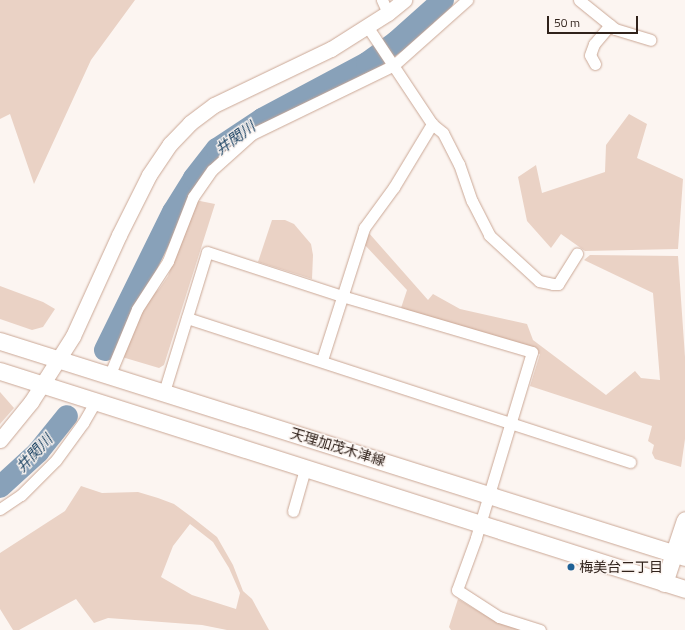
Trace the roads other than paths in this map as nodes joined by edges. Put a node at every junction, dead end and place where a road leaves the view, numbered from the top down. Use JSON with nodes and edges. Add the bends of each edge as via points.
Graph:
{"nodes":[{"id":1,"x":404,"y":0,"type":"edge"},
{"id":2,"x":467,"y":0,"type":"edge"},
{"id":3,"x":579,"y":0,"type":"edge"},
{"id":4,"x":385,"y":7,"type":"edge"},
{"id":5,"x":610,"y":25,"type":"junction"},
{"id":6,"x":371,"y":31,"type":"junction"},
{"id":7,"x":650,"y":40,"type":"dead end"},
{"id":8,"x":596,"y":64,"type":"dead end"},
{"id":9,"x":394,"y":65,"type":"junction"},
{"id":10,"x":432,"y":124,"type":"junction"},
{"id":11,"x":577,"y":254,"type":"dead end"},
{"id":12,"x":342,"y":296,"type":"junction"},
{"id":13,"x":187,"y":318,"type":"junction"},
{"id":14,"x":0,"y":341,"type":"edge"},
{"id":15,"x":59,"y":359,"type":"junction"},
{"id":16,"x":322,"y":360,"type":"junction"},
{"id":17,"x":0,"y":371,"type":"edge"},
{"id":18,"x":110,"y":374,"type":"junction"},
{"id":19,"x":42,"y":385,"type":"junction"},
{"id":20,"x":164,"y":392,"type":"junction"},
{"id":21,"x":95,"y":402,"type":"junction"},
{"id":22,"x":510,"y":422,"type":"junction"},
{"id":23,"x":0,"y":440,"type":"edge"},
{"id":24,"x":630,"y":462,"type":"dead end"},
{"id":25,"x":305,"y":469,"type":"junction"},
{"id":26,"x":488,"y":494,"type":"junction"},
{"id":27,"x":0,"y":509,"type":"edge"},
{"id":28,"x":293,"y":512,"type":"dead end"},
{"id":29,"x":685,"y":520,"type":"edge"},
{"id":30,"x":480,"y":524,"type":"junction"},
{"id":31,"x":680,"y":555,"type":"edge"},
{"id":32,"x":664,"y":583,"type":"junction"},
{"id":33,"x":685,"y":589,"type":"edge"},
{"id":34,"x":540,"y":630,"type":"edge"}],
"edges":[{"from":1,"to":4,"type":"street"},
{"from":2,"to":9,"type":"street"},
{"from":3,"to":5,"type":"street"},
{"from":4,"to":6,"type":"street"},
{"from":5,"to":7,"type":"street"},
{"from":5,"to":8,"type":"street","via":[[594,44],[590,55]]},
{"from":6,"to":9,"type":"street"},
{"from":6,"to":15,"type":"street","via":[[214,105],[175,138],[149,175],[73,336]]},
{"from":9,"to":10,"type":"street"},
{"from":9,"to":18,"type":"street","via":[[252,134],[212,170],[193,197],[168,261],[137,309]]},
{"from":10,"to":11,"type":"street","via":[[442,133],[460,164],[472,201],[489,235],[539,281],[558,284]]},
{"from":10,"to":12,"type":"street","via":[[394,187],[364,228]]},
{"from":12,"to":13,"type":"street","via":[[207,252]]},
{"from":12,"to":16,"type":"street"},
{"from":12,"to":22,"type":"street","via":[[532,352]]},
{"from":13,"to":16,"type":"street"},
{"from":13,"to":20,"type":"street"},
{"from":14,"to":15,"type":"main road","name":"天理加茂木津線"},
{"from":15,"to":18,"type":"main road","name":"天理加茂木津線"},
{"from":15,"to":19,"type":"street"},
{"from":16,"to":22,"type":"street"},
{"from":17,"to":19,"type":"main road"},
{"from":18,"to":20,"type":"main road","name":"天理加茂木津線"},
{"from":19,"to":21,"type":"main road"},
{"from":19,"to":23,"type":"street"},
{"from":20,"to":26,"type":"main road","name":"天理加茂木津線"},
{"from":21,"to":25,"type":"main road"},
{"from":21,"to":27,"type":"street","via":[[56,460],[21,495]]},
{"from":22,"to":24,"type":"street"},
{"from":22,"to":26,"type":"street"},
{"from":25,"to":28,"type":"street"},
{"from":25,"to":30,"type":"main road"},
{"from":26,"to":30,"type":"street"},
{"from":26,"to":31,"type":"main road","name":"天理加茂木津線"},
{"from":29,"to":31,"type":"main road"},
{"from":30,"to":32,"type":"main road"},
{"from":30,"to":34,"type":"street","via":[[457,590],[499,617]]},
{"from":31,"to":32,"type":"main road"},
{"from":32,"to":33,"type":"main road"}]}
